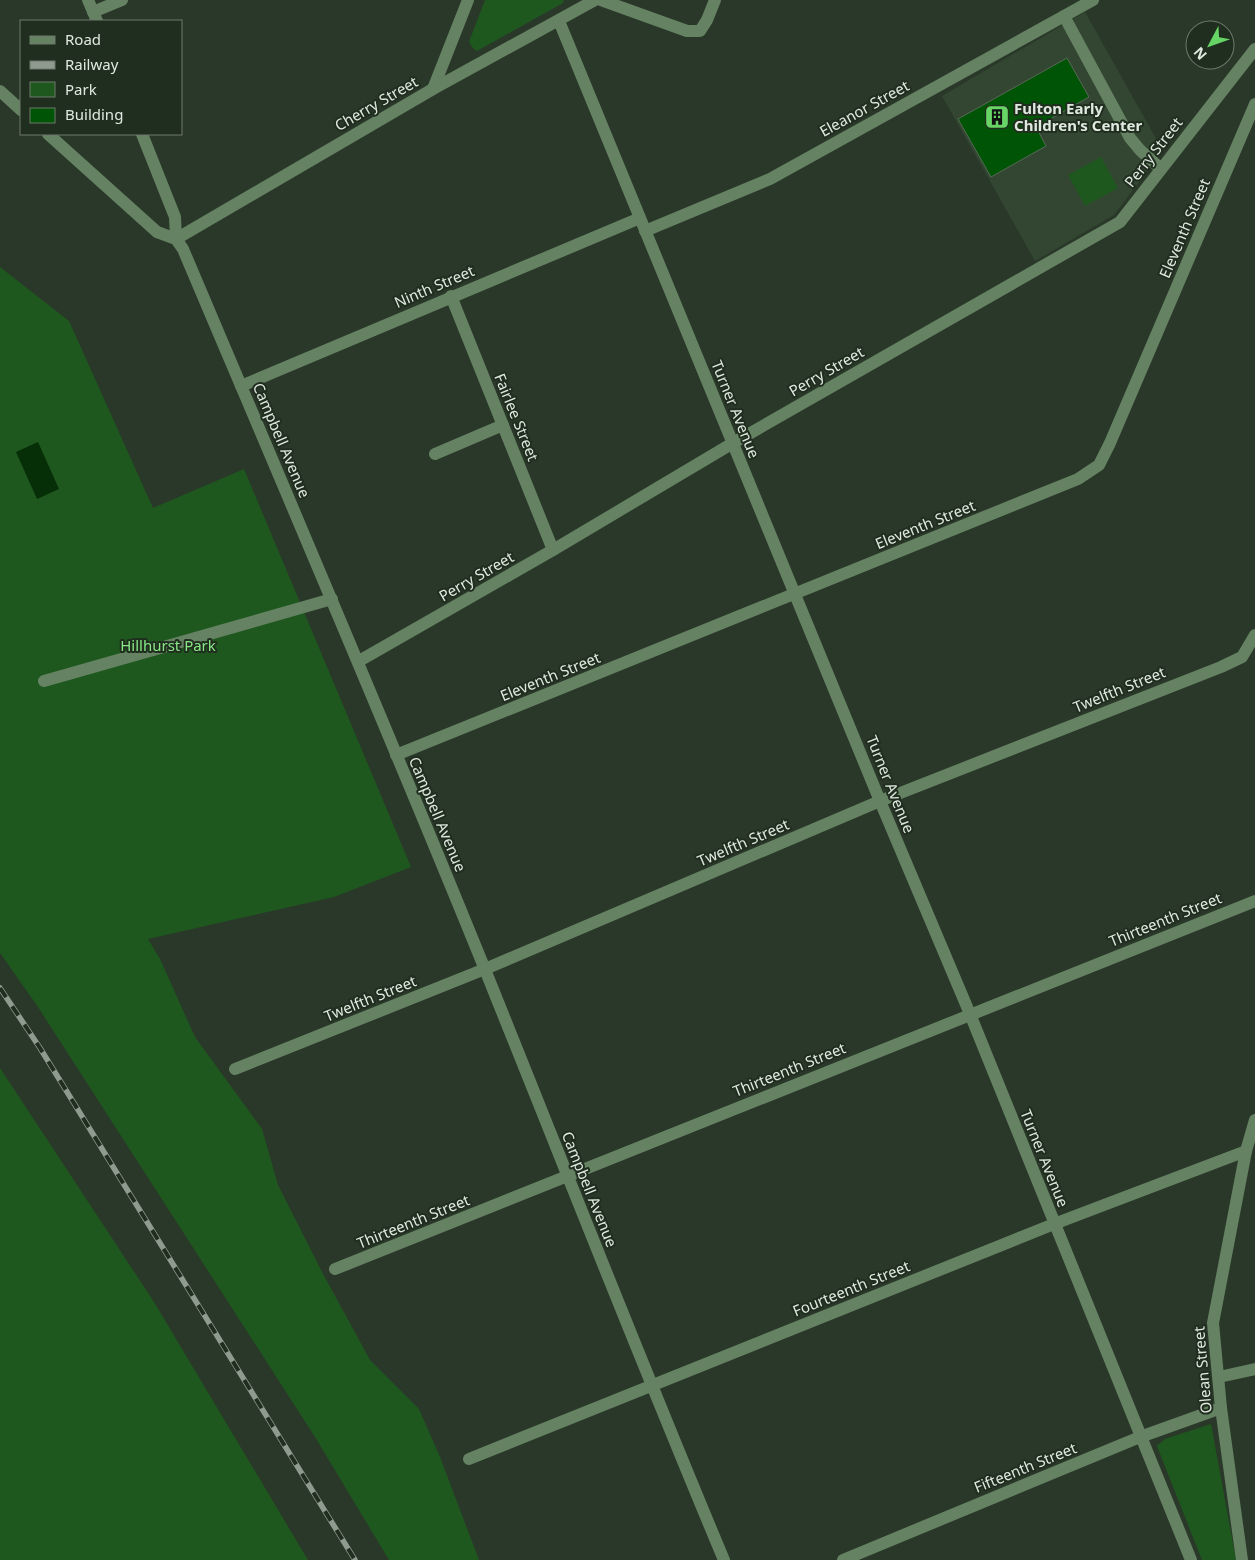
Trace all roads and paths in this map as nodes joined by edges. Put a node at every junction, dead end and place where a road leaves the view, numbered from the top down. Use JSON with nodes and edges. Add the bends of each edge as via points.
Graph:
{"nodes":[{"id":1,"x":122,"y":0,"type":"edge"},
{"id":2,"x":468,"y":0,"type":"edge"},
{"id":3,"x":595,"y":0,"type":"edge"},
{"id":4,"x":601,"y":0,"type":"edge"},
{"id":5,"x":715,"y":0,"type":"edge"},
{"id":6,"x":1093,"y":0,"type":"edge"},
{"id":7,"x":93,"y":11,"type":"edge"},
{"id":8,"x":1064,"y":16,"type":"junction"},
{"id":9,"x":558,"y":21,"type":"junction"},
{"id":10,"x":1255,"y":49,"type":"edge"},
{"id":11,"x":434,"y":89,"type":"junction"},
{"id":12,"x":0,"y":91,"type":"edge"},
{"id":13,"x":1255,"y":104,"type":"edge"},
{"id":14,"x":20,"y":109,"type":"edge"},
{"id":15,"x":49,"y":135,"type":"edge"},
{"id":16,"x":142,"y":135,"type":"edge"},
{"id":17,"x":1161,"y":169,"type":"junction"},
{"id":18,"x":640,"y":218,"type":"junction"},
{"id":19,"x":645,"y":231,"type":"junction"},
{"id":20,"x":176,"y":238,"type":"junction"},
{"id":21,"x":451,"y":296,"type":"junction"},
{"id":22,"x":241,"y":386,"type":"junction"},
{"id":23,"x":503,"y":425,"type":"junction"},
{"id":24,"x":733,"y":443,"type":"junction"},
{"id":25,"x":435,"y":454,"type":"dead end"},
{"id":26,"x":553,"y":550,"type":"junction"},
{"id":27,"x":796,"y":594,"type":"junction"},
{"id":28,"x":332,"y":599,"type":"junction"},
{"id":29,"x":1255,"y":635,"type":"edge"},
{"id":30,"x":359,"y":661,"type":"junction"},
{"id":31,"x":44,"y":681,"type":"dead end"},
{"id":32,"x":396,"y":755,"type":"junction"},
{"id":33,"x":880,"y":801,"type":"junction"},
{"id":34,"x":1255,"y":900,"type":"edge"},
{"id":35,"x":485,"y":969,"type":"junction"},
{"id":36,"x":970,"y":1014,"type":"junction"},
{"id":37,"x":235,"y":1069,"type":"dead end"},
{"id":38,"x":1255,"y":1120,"type":"edge"},
{"id":39,"x":1246,"y":1151,"type":"junction"},
{"id":40,"x":568,"y":1176,"type":"junction"},
{"id":41,"x":1054,"y":1224,"type":"junction"},
{"id":42,"x":335,"y":1269,"type":"dead end"},
{"id":43,"x":1255,"y":1369,"type":"edge"},
{"id":44,"x":1219,"y":1377,"type":"junction"},
{"id":45,"x":651,"y":1386,"type":"junction"},
{"id":46,"x":1221,"y":1408,"type":"junction"},
{"id":47,"x":1140,"y":1437,"type":"junction"},
{"id":48,"x":469,"y":1459,"type":"dead end"},
{"id":49,"x":724,"y":1560,"type":"edge"},
{"id":50,"x":843,"y":1560,"type":"edge"},
{"id":51,"x":1191,"y":1560,"type":"edge"},
{"id":52,"x":1242,"y":1560,"type":"edge"}],
"edges":[{"from":1,"to":7,"type":"street"},
{"from":2,"to":11,"type":"street"},
{"from":3,"to":9,"type":"street","name":"Cherry Street"},
{"from":4,"to":5,"type":"street","via":[[687,31],[700,31]]},
{"from":6,"to":8,"type":"street","name":"Eleanor Street"},
{"from":8,"to":17,"type":"street","via":[[1130,138]]},
{"from":8,"to":19,"type":"street","name":"Eleanor Street","via":[[770,179]]},
{"from":9,"to":11,"type":"street","name":"Cherry Street"},
{"from":9,"to":18,"type":"street","name":"Turner Avenue"},
{"from":10,"to":17,"type":"street","name":"Perry Street"},
{"from":11,"to":20,"type":"street","name":"Cherry Street"},
{"from":12,"to":14,"type":"street"},
{"from":13,"to":27,"type":"street","name":"Eleventh Street","via":[[1099,465],[1078,479]]},
{"from":15,"to":20,"type":"street","via":[[157,232]]},
{"from":16,"to":20,"type":"street","via":[[175,217]]},
{"from":17,"to":24,"type":"street","name":"Perry Street","via":[[1120,222]]},
{"from":18,"to":19,"type":"street","name":"Turner Avenue"},
{"from":18,"to":21,"type":"street","name":"Ninth Street"},
{"from":19,"to":24,"type":"street","name":"Turner Avenue"},
{"from":20,"to":22,"type":"street","name":"Campbell Avenue"},
{"from":21,"to":22,"type":"street","name":"Ninth Street"},
{"from":21,"to":23,"type":"street","name":"Fairlee Street"},
{"from":22,"to":28,"type":"street","name":"Campbell Avenue"},
{"from":23,"to":25,"type":"street"},
{"from":23,"to":26,"type":"street","name":"Fairlee Street"},
{"from":24,"to":26,"type":"street","name":"Perry Street"},
{"from":24,"to":27,"type":"street","name":"Turner Avenue"},
{"from":26,"to":30,"type":"street","name":"Perry Street"},
{"from":27,"to":32,"type":"street","name":"Eleventh Street"},
{"from":27,"to":33,"type":"street","name":"Turner Avenue"},
{"from":28,"to":30,"type":"street","name":"Campbell Avenue"},
{"from":28,"to":31,"type":"street"},
{"from":29,"to":33,"type":"street","name":"Twelfth Street","via":[[1242,657],[1220,667]]},
{"from":30,"to":32,"type":"street","name":"Campbell Avenue"},
{"from":32,"to":35,"type":"street","name":"Campbell Avenue"},
{"from":33,"to":35,"type":"street","name":"Twelfth Street"},
{"from":33,"to":36,"type":"street","name":"Turner Avenue"},
{"from":34,"to":36,"type":"street","name":"Thirteenth Street"},
{"from":35,"to":37,"type":"street","name":"Twelfth Street"},
{"from":35,"to":40,"type":"street","name":"Campbell Avenue"},
{"from":36,"to":40,"type":"street","name":"Thirteenth Street"},
{"from":36,"to":41,"type":"street","name":"Turner Avenue"},
{"from":38,"to":39,"type":"street","name":"Olean Street"},
{"from":39,"to":41,"type":"street","name":"Fourteenth Street"},
{"from":39,"to":44,"type":"street","name":"Olean Street","via":[[1213,1323]]},
{"from":40,"to":42,"type":"street","name":"Thirteenth Street"},
{"from":40,"to":45,"type":"street","name":"Campbell Avenue"},
{"from":41,"to":45,"type":"street","name":"Fourteenth Street"},
{"from":41,"to":47,"type":"street","name":"Turner Avenue"},
{"from":43,"to":44,"type":"street"},
{"from":44,"to":46,"type":"street","name":"Olean Street"},
{"from":45,"to":48,"type":"street","name":"Fourteenth Street"},
{"from":45,"to":49,"type":"street","name":"Campbell Avenue"},
{"from":46,"to":47,"type":"street","name":"Fifteenth Street"},
{"from":46,"to":52,"type":"street","name":"Olean Street"},
{"from":47,"to":50,"type":"street","name":"Fifteenth Street"},
{"from":47,"to":51,"type":"street","name":"Turner Avenue"}]}
